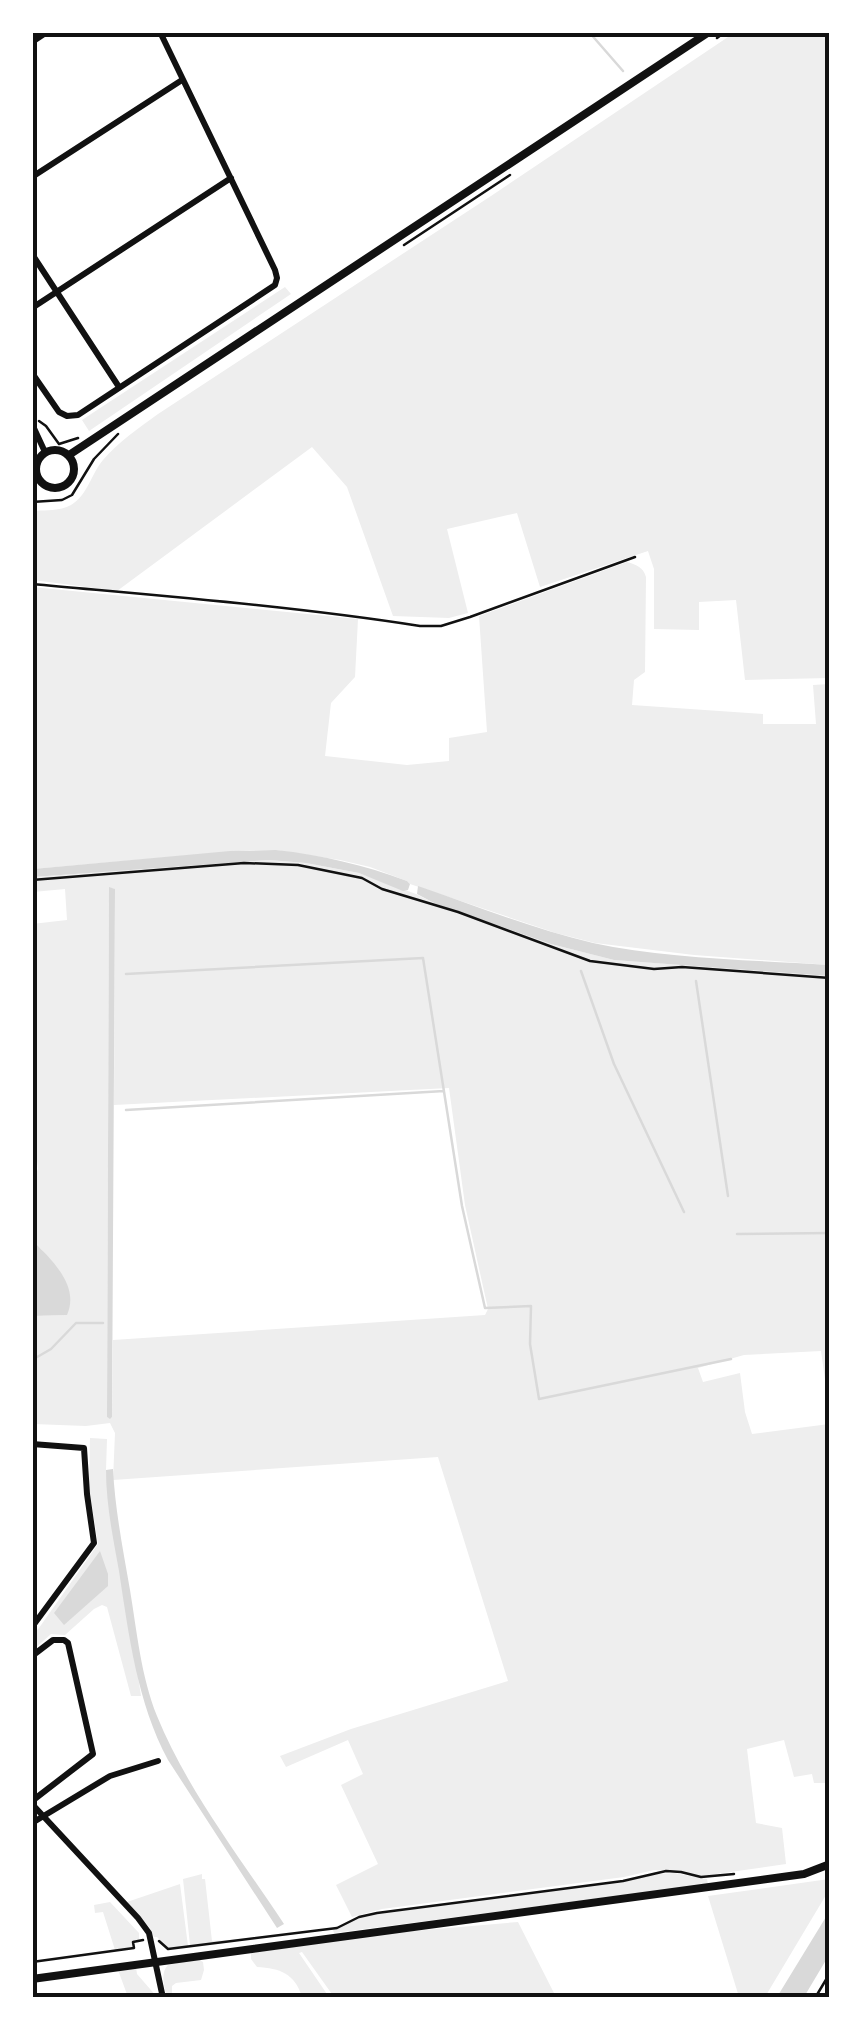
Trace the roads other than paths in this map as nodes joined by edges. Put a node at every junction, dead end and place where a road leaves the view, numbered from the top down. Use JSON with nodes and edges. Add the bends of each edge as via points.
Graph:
{"nodes":[{"id":1,"x":47,"y":32,"type":"edge"},
{"id":2,"x":160,"y":32,"type":"edge"},
{"id":3,"x":709,"y":32,"type":"edge"},
{"id":4,"x":32,"y":42,"type":"edge"},
{"id":5,"x":182,"y":80,"type":"junction"},
{"id":6,"x":32,"y":177,"type":"edge"},
{"id":7,"x":231,"y":178,"type":"junction"},
{"id":8,"x":32,"y":254,"type":"edge"},
{"id":9,"x":58,"y":292,"type":"junction"},
{"id":10,"x":32,"y":308,"type":"edge"},
{"id":11,"x":32,"y":373,"type":"edge"},
{"id":12,"x":120,"y":387,"type":"junction"},
{"id":13,"x":32,"y":420,"type":"edge"},
{"id":14,"x":46,"y":452,"type":"junction"},
{"id":15,"x":69,"y":455,"type":"junction"},
{"id":16,"x":35,"y":479,"type":"edge"},
{"id":17,"x":635,"y":557,"type":"dead end"},
{"id":18,"x":32,"y":584,"type":"edge"},
{"id":19,"x":32,"y":1444,"type":"edge"},
{"id":20,"x":32,"y":1627,"type":"edge"},
{"id":21,"x":32,"y":1656,"type":"edge"},
{"id":22,"x":158,"y":1761,"type":"dead end"},
{"id":23,"x":32,"y":1802,"type":"edge"},
{"id":24,"x":44,"y":1817,"type":"junction"},
{"id":25,"x":32,"y":1823,"type":"edge"},
{"id":26,"x":830,"y":1864,"type":"edge"},
{"id":27,"x":156,"y":1962,"type":"junction"},
{"id":28,"x":32,"y":1979,"type":"edge"},
{"id":29,"x":163,"y":1998,"type":"edge"}],
"edges":[{"from":1,"to":4,"type":"street"},
{"from":2,"to":5,"type":"street"},
{"from":3,"to":15,"type":"street"},
{"from":5,"to":6,"type":"street"},
{"from":5,"to":7,"type":"street"},
{"from":7,"to":9,"type":"street"},
{"from":7,"to":12,"type":"street","via":[[275,285]]},
{"from":8,"to":9,"type":"street"},
{"from":9,"to":10,"type":"street"},
{"from":9,"to":12,"type":"street"},
{"from":11,"to":12,"type":"street","via":[[67,416]]},
{"from":13,"to":14,"type":"street"},
{"from":14,"to":15,"type":"street"},
{"from":14,"to":16,"type":"street","via":[[37,460]]},
{"from":15,"to":16,"type":"street","via":[[69,483],[55,489]]},
{"from":17,"to":18,"type":"lane","via":[[441,626]]},
{"from":19,"to":20,"type":"street","via":[[84,1448],[94,1543]]},
{"from":21,"to":23,"type":"street","via":[[53,1640],[68,1643],[92,1754]]},
{"from":22,"to":24,"type":"street","via":[[110,1776]]},
{"from":23,"to":24,"type":"street"},
{"from":24,"to":25,"type":"street"},
{"from":24,"to":27,"type":"street","via":[[133,1913],[148,1933]]},
{"from":26,"to":27,"type":"street","via":[[804,1874]]},
{"from":27,"to":28,"type":"street"},
{"from":27,"to":29,"type":"street"}]}
